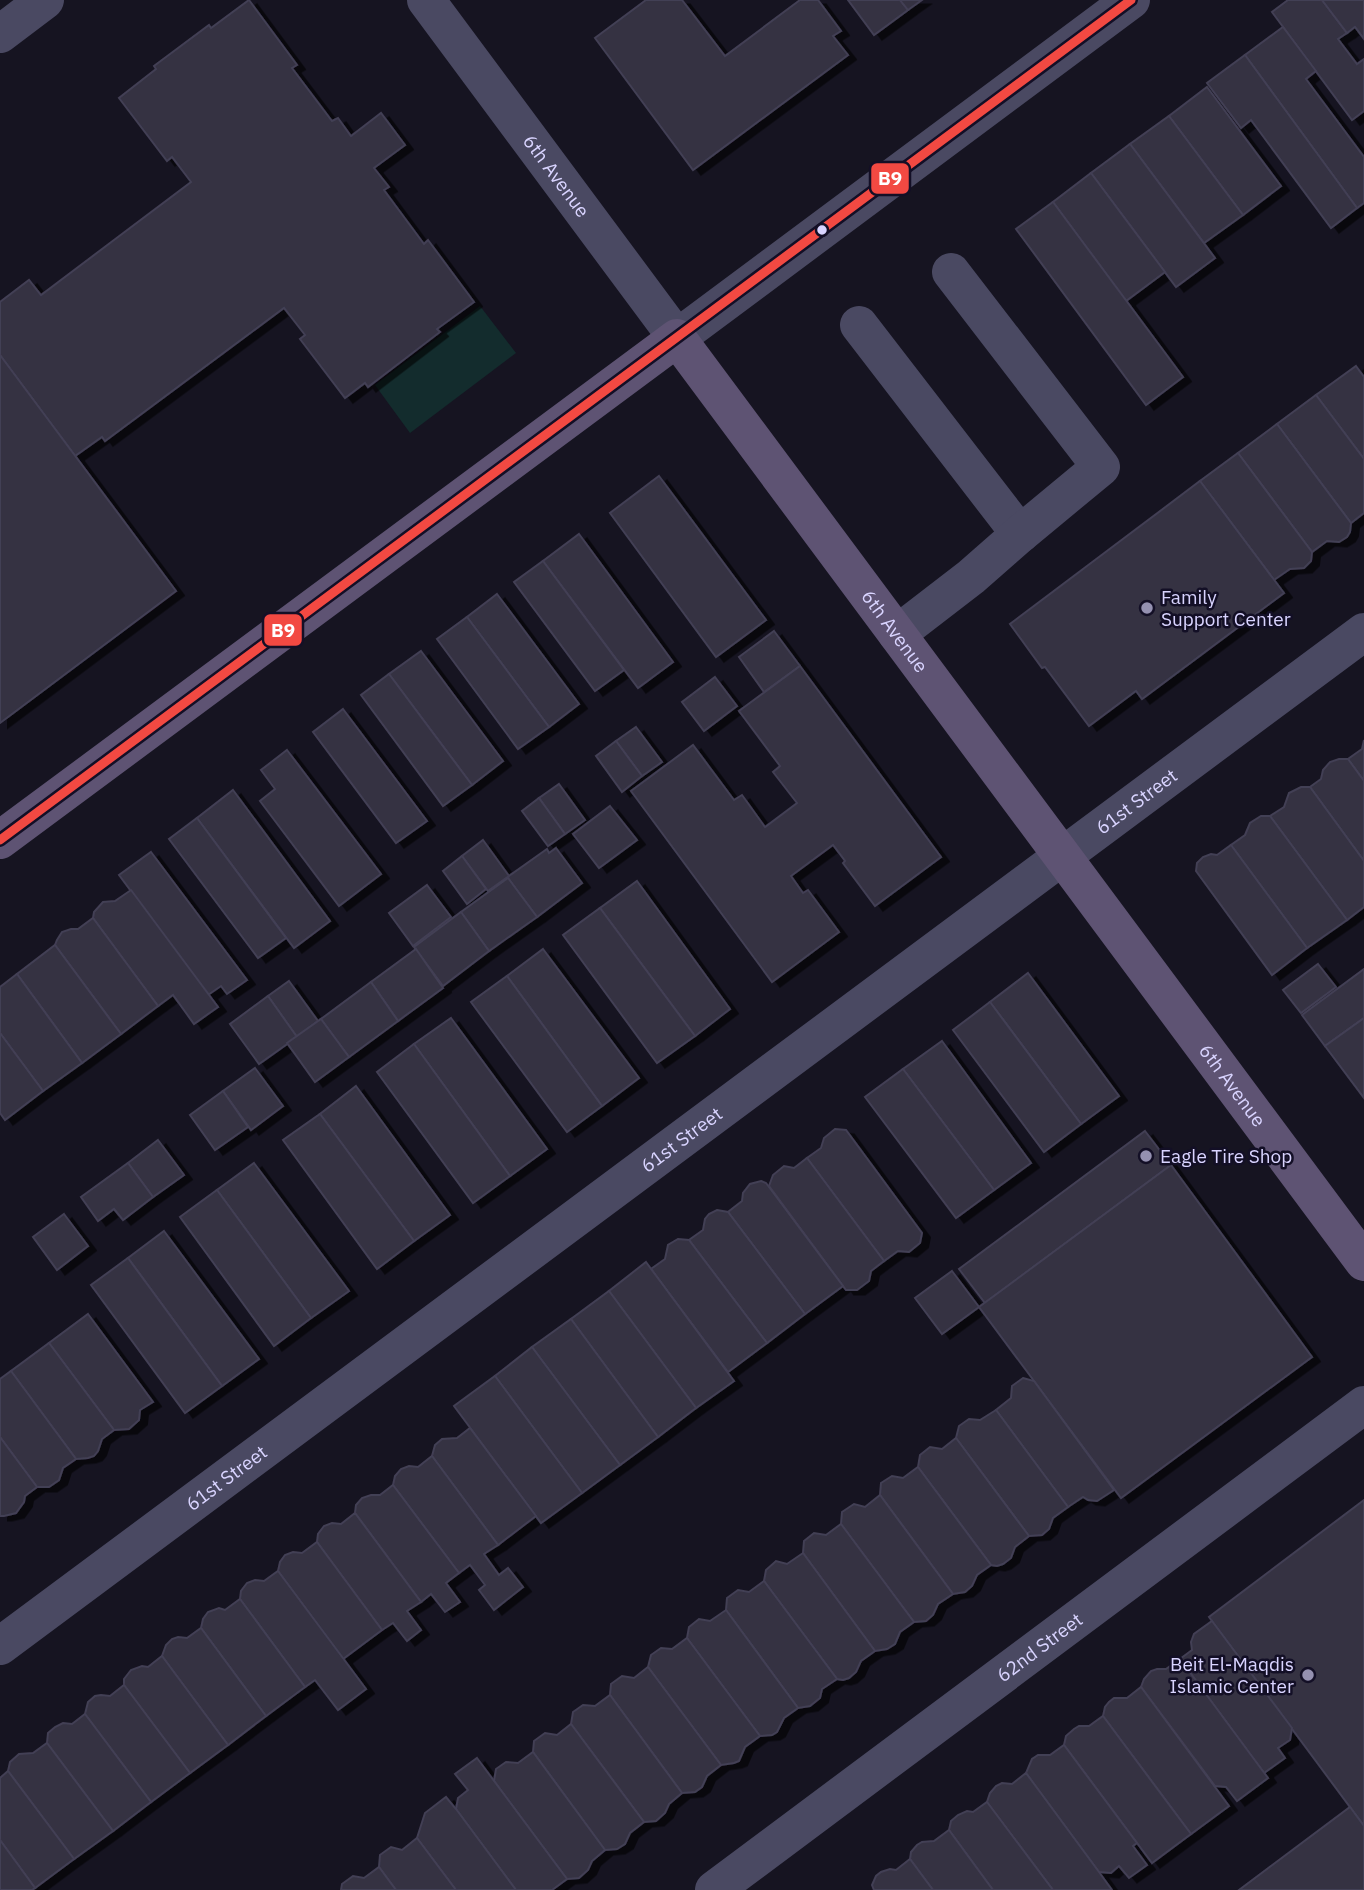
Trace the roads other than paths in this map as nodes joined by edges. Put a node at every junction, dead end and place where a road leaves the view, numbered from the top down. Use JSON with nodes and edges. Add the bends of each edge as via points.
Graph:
{"nodes":[{"id":1,"x":46,"y":0,"type":"edge"},
{"id":2,"x":426,"y":0,"type":"edge"},
{"id":3,"x":1131,"y":0,"type":"edge"},
{"id":4,"x":0,"y":34,"type":"edge"},
{"id":5,"x":951,"y":272,"type":"dead end"},
{"id":6,"x":859,"y":326,"type":"dead end"},
{"id":7,"x":677,"y":338,"type":"junction"},
{"id":8,"x":1020,"y":534,"type":"junction"},
{"id":9,"x":1364,"y":632,"type":"edge"},
{"id":10,"x":897,"y":634,"type":"junction"},
{"id":11,"x":0,"y":840,"type":"edge"},
{"id":12,"x":1062,"y":857,"type":"junction"},
{"id":13,"x":1364,"y":1262,"type":"edge"},
{"id":14,"x":1364,"y":1405,"type":"edge"},
{"id":15,"x":0,"y":1646,"type":"edge"},
{"id":16,"x":714,"y":1890,"type":"edge"}],
"edges":[{"from":1,"to":4,"type":"street"},
{"from":2,"to":7,"type":"street","name":"6th Avenue"},
{"from":3,"to":7,"type":"street"},
{"from":5,"to":8,"type":"street","via":[[1101,467]]},
{"from":6,"to":8,"type":"street"},
{"from":7,"to":10,"type":"main road","name":"6th Avenue"},
{"from":7,"to":11,"type":"main road"},
{"from":8,"to":10,"type":"street"},
{"from":9,"to":12,"type":"street","name":"61st Street"},
{"from":10,"to":12,"type":"main road","name":"6th Avenue"},
{"from":12,"to":13,"type":"main road","name":"6th Avenue"},
{"from":12,"to":15,"type":"street","name":"61st Street"},
{"from":14,"to":16,"type":"street","name":"62nd Street"}]}
